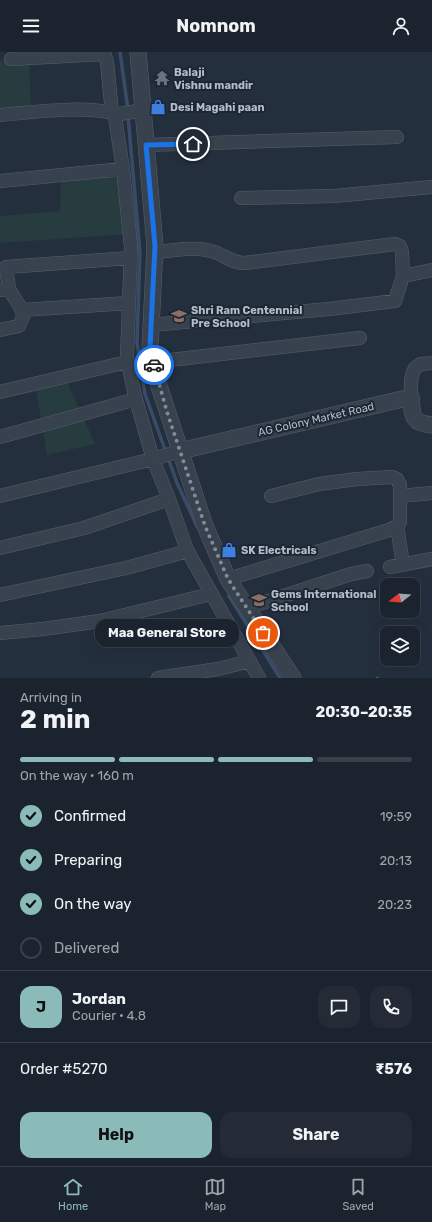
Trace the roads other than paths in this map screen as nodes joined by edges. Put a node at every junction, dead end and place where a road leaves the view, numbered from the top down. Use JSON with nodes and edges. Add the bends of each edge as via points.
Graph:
{"nodes":[{"id":1,"x":138,"y":52,"type":"edge"},
{"id":2,"x":11,"y":59,"type":"dead end"},
{"id":3,"x":125,"y":113,"type":"junction"},
{"id":4,"x":0,"y":115,"type":"edge"},
{"id":5,"x":397,"y":137,"type":"dead end"},
{"id":6,"x":146,"y":145,"type":"junction"},
{"id":7,"x":123,"y":169,"type":"junction"},
{"id":8,"x":0,"y":181,"type":"edge"},
{"id":9,"x":432,"y":187,"type":"edge"},
{"id":10,"x":241,"y":198,"type":"dead end"},
{"id":11,"x":155,"y":252,"type":"junction"},
{"id":12,"x":130,"y":258,"type":"junction"},
{"id":13,"x":432,"y":270,"type":"edge"},
{"id":14,"x":403,"y":276,"type":"junction"},
{"id":15,"x":4,"y":290,"type":"edge"},
{"id":16,"x":129,"y":303,"type":"junction"},
{"id":17,"x":22,"y":310,"type":"junction"},
{"id":18,"x":151,"y":326,"type":"junction"},
{"id":19,"x":0,"y":330,"type":"edge"},
{"id":20,"x":360,"y":338,"type":"dead end"},
{"id":21,"x":127,"y":362,"type":"junction"},
{"id":22,"x":153,"y":362,"type":"junction"},
{"id":23,"x":432,"y":363,"type":"edge"},
{"id":24,"x":0,"y":392,"type":"edge"},
{"id":25,"x":411,"y":396,"type":"junction"},
{"id":26,"x":136,"y":399,"type":"junction"},
{"id":27,"x":432,"y":425,"type":"edge"},
{"id":28,"x":0,"y":437,"type":"edge"},
{"id":29,"x":177,"y":452,"type":"junction"},
{"id":30,"x":155,"y":458,"type":"junction"},
{"id":31,"x":432,"y":493,"type":"edge"},
{"id":32,"x":0,"y":496,"type":"edge"},
{"id":33,"x":271,"y":496,"type":"dead end"},
{"id":34,"x":400,"y":496,"type":"junction"},
{"id":35,"x":169,"y":499,"type":"junction"},
{"id":36,"x":397,"y":526,"type":"junction"},
{"id":37,"x":0,"y":548,"type":"edge"},
{"id":38,"x":188,"y":551,"type":"junction"},
{"id":39,"x":432,"y":559,"type":"edge"},
{"id":40,"x":367,"y":571,"type":"dead end"},
{"id":41,"x":228,"y":579,"type":"junction"},
{"id":42,"x":211,"y":594,"type":"junction"},
{"id":43,"x":0,"y":595,"type":"edge"},
{"id":44,"x":247,"y":608,"type":"junction"},
{"id":45,"x":0,"y":632,"type":"edge"},
{"id":46,"x":250,"y":661,"type":"junction"},
{"id":47,"x":158,"y":678,"type":"edge"},
{"id":48,"x":259,"y":678,"type":"edge"},
{"id":49,"x":293,"y":678,"type":"edge"}],
"edges":[{"from":1,"to":3,"type":"street"},
{"from":2,"to":3,"type":"street","via":[[104,54]]},
{"from":3,"to":4,"type":"street","via":[[80,110]]},
{"from":3,"to":6,"type":"street"},
{"from":3,"to":7,"type":"street","via":[[115,117]]},
{"from":5,"to":6,"type":"street"},
{"from":6,"to":11,"type":"street"},
{"from":7,"to":8,"type":"street"},
{"from":7,"to":12,"type":"street"},
{"from":9,"to":10,"type":"street","via":[[334,196]]},
{"from":11,"to":14,"type":"street","via":[[204,249],[234,262],[245,263],[395,244],[402,250]]},
{"from":11,"to":18,"type":"street"},
{"from":12,"to":15,"type":"street","via":[[6,267]]},
{"from":12,"to":16,"type":"street"},
{"from":13,"to":14,"type":"street"},
{"from":14,"to":18,"type":"street","via":[[395,300]]},
{"from":15,"to":17,"type":"street"},
{"from":16,"to":17,"type":"street"},
{"from":16,"to":21,"type":"street"},
{"from":17,"to":19,"type":"street","via":[[23,317],[19,326]]},
{"from":18,"to":22,"type":"street","via":[[150,348]]},
{"from":20,"to":22,"type":"street"},
{"from":21,"to":24,"type":"street"},
{"from":21,"to":26,"type":"street"},
{"from":22,"to":29,"type":"street"},
{"from":23,"to":25,"type":"street","via":[[414,368]]},
{"from":25,"to":27,"type":"street","via":[[416,421]]},
{"from":25,"to":29,"type":"street","name":"AG Colony Market Road"},
{"from":26,"to":28,"type":"street"},
{"from":26,"to":30,"type":"street"},
{"from":29,"to":30,"type":"street"},
{"from":29,"to":41,"type":"street"},
{"from":30,"to":32,"type":"street"},
{"from":30,"to":35,"type":"street"},
{"from":31,"to":34,"type":"street"},
{"from":33,"to":34,"type":"street","via":[[319,484],[392,476],[400,484]]},
{"from":34,"to":36,"type":"street","via":[[400,522]]},
{"from":35,"to":37,"type":"street","via":[[84,528]]},
{"from":35,"to":38,"type":"street"},
{"from":36,"to":39,"type":"street","via":[[397,566]]},
{"from":36,"to":41,"type":"street"},
{"from":38,"to":42,"type":"street"},
{"from":38,"to":43,"type":"street","via":[[126,568]]},
{"from":40,"to":44,"type":"street"},
{"from":41,"to":44,"type":"street"},
{"from":42,"to":45,"type":"street","via":[[100,621]]},
{"from":42,"to":46,"type":"street"},
{"from":44,"to":49,"type":"street"},
{"from":46,"to":47,"type":"street","via":[[218,669]]},
{"from":46,"to":48,"type":"street"}]}
